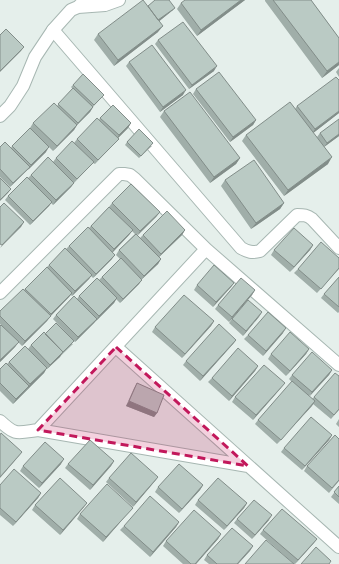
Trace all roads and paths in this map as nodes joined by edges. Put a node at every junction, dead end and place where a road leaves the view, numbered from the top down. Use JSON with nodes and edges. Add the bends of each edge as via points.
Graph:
{"nodes":[{"id":1,"x":119,"y":0,"type":"edge"},
{"id":2,"x":79,"y":2,"type":"edge"},
{"id":3,"x":52,"y":30,"type":"junction"},
{"id":4,"x":0,"y":116,"type":"edge"},
{"id":5,"x":339,"y":248,"type":"edge"},
{"id":6,"x":206,"y":249,"type":"junction"},
{"id":7,"x":0,"y":293,"type":"edge"},
{"id":8,"x":116,"y":347,"type":"junction"},
{"id":9,"x":339,"y":365,"type":"edge"},
{"id":10,"x":0,"y":421,"type":"edge"},
{"id":11,"x":38,"y":430,"type":"junction"},
{"id":12,"x":248,"y":466,"type":"junction"},
{"id":13,"x":339,"y":547,"type":"edge"}],
"edges":[{"from":1,"to":2,"type":"street","via":[[105,5]]},
{"from":2,"to":3,"type":"street"},
{"from":3,"to":4,"type":"street","via":[[35,57],[23,86]]},
{"from":3,"to":5,"type":"street","via":[[241,248],[248,252],[260,251],[297,216],[302,215],[312,219]]},
{"from":6,"to":7,"type":"street","via":[[135,179],[130,175],[119,174]]},
{"from":6,"to":8,"type":"street"},
{"from":6,"to":9,"type":"street"},
{"from":8,"to":11,"type":"street"},
{"from":8,"to":12,"type":"street"},
{"from":10,"to":11,"type":"street","via":[[16,433]]},
{"from":11,"to":12,"type":"street"},
{"from":12,"to":13,"type":"street"}]}
